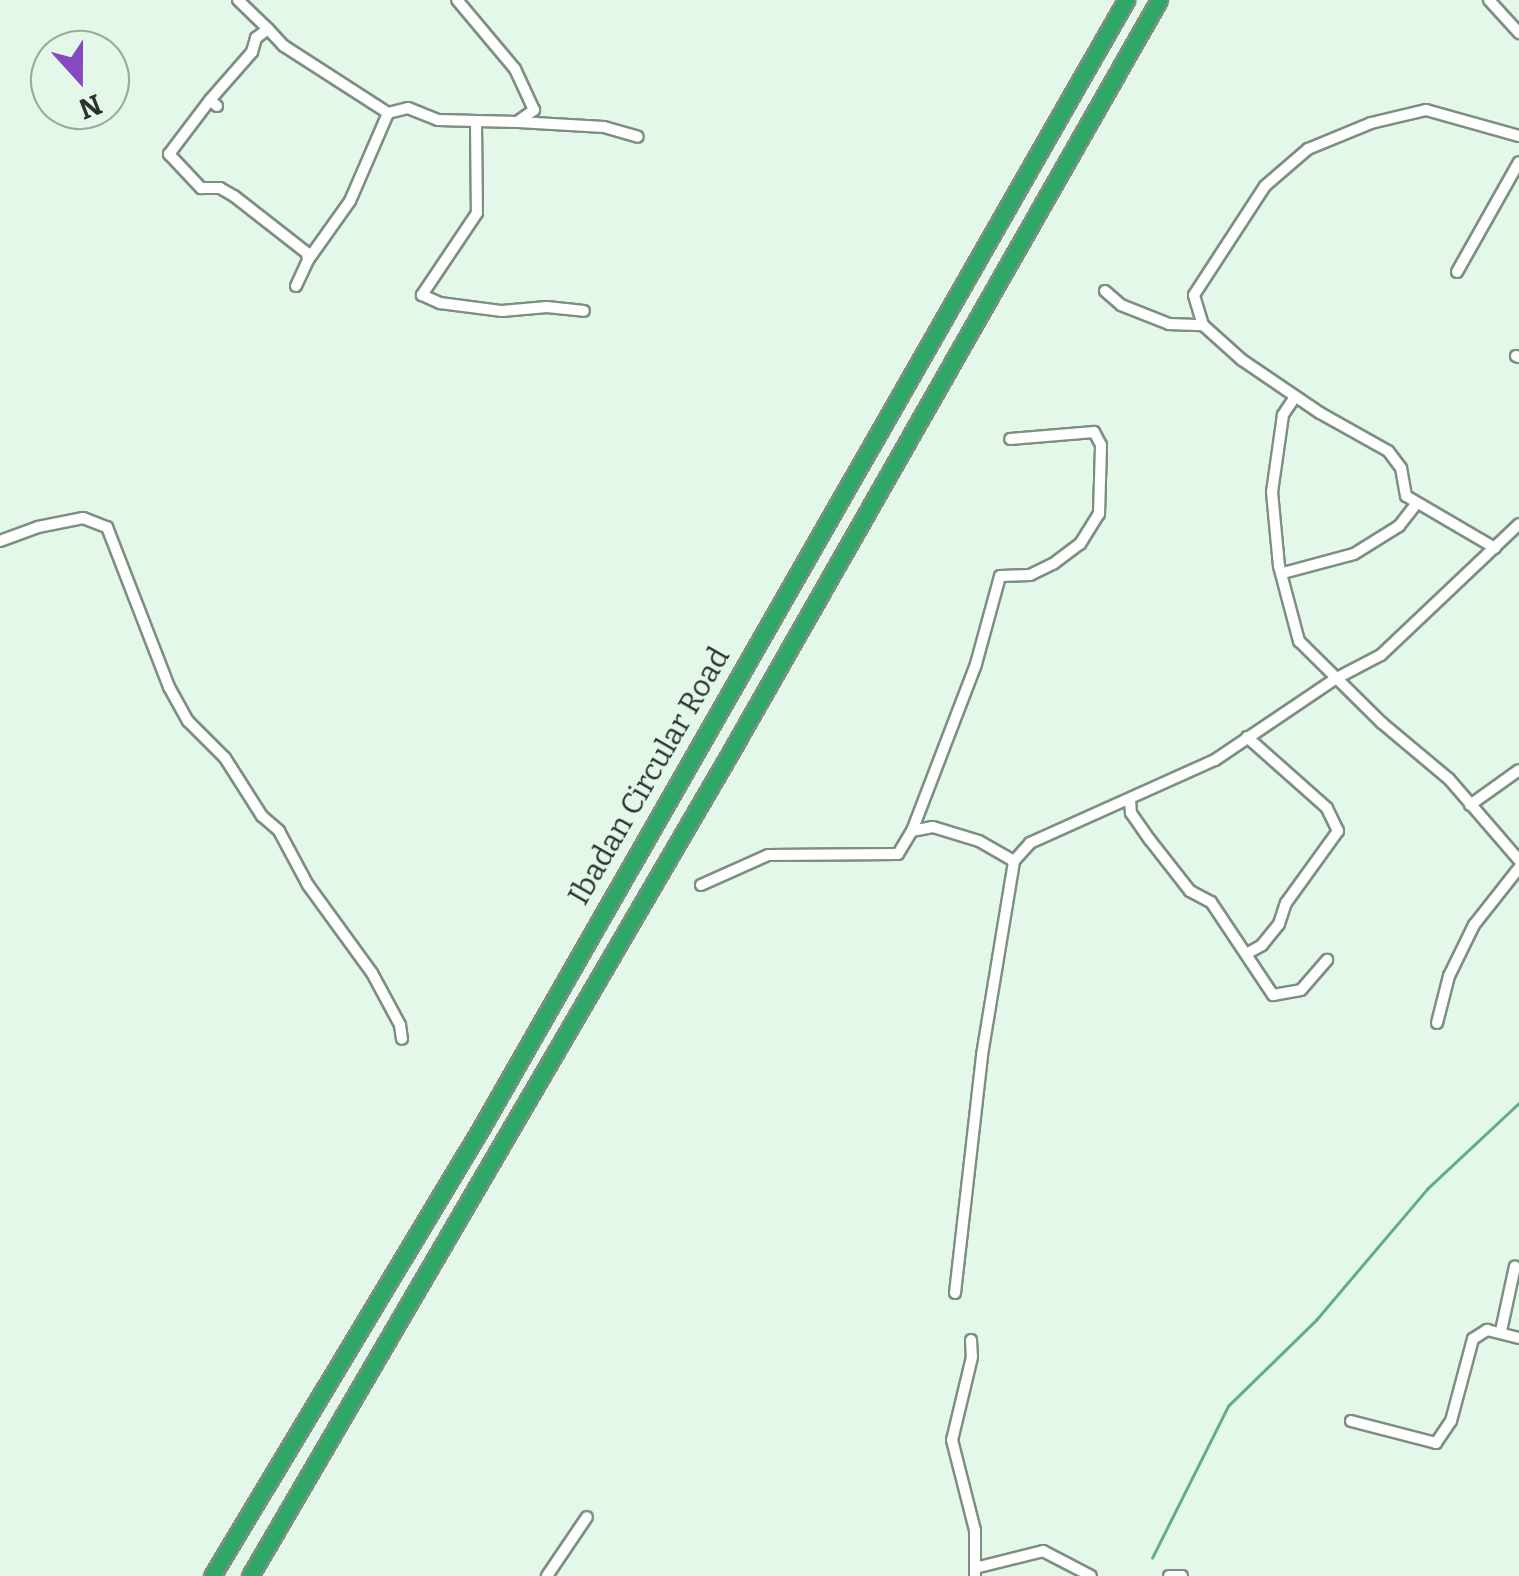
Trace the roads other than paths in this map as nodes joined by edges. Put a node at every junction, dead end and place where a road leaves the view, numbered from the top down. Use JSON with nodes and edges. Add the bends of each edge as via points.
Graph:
{"nodes":[{"id":1,"x":238,"y":0,"type":"edge"},
{"id":2,"x":457,"y":0,"type":"edge"},
{"id":3,"x":1126,"y":0,"type":"edge"},
{"id":4,"x":1159,"y":0,"type":"edge"},
{"id":5,"x":1489,"y":0,"type":"edge"},
{"id":6,"x":268,"y":30,"type":"junction"},
{"id":7,"x":1519,"y":33,"type":"edge"},
{"id":8,"x":388,"y":113,"type":"junction"},
{"id":9,"x":517,"y":122,"type":"junction"},
{"id":10,"x":476,"y":123,"type":"junction"},
{"id":11,"x":1519,"y":136,"type":"edge"},
{"id":12,"x":638,"y":137,"type":"dead end"},
{"id":13,"x":1519,"y":162,"type":"edge"},
{"id":14,"x":308,"y":260,"type":"junction"},
{"id":15,"x":1457,"y":272,"type":"dead end"},
{"id":16,"x":296,"y":286,"type":"dead end"},
{"id":17,"x":1105,"y":290,"type":"dead end"},
{"id":18,"x":584,"y":312,"type":"dead end"},
{"id":19,"x":1202,"y":325,"type":"junction"},
{"id":20,"x":1295,"y":397,"type":"junction"},
{"id":21,"x":1010,"y":440,"type":"dead end"},
{"id":22,"x":1417,"y":503,"type":"junction"},
{"id":23,"x":1519,"y":524,"type":"edge"},
{"id":24,"x":0,"y":541,"type":"edge"},
{"id":25,"x":1495,"y":548,"type":"junction"},
{"id":26,"x":1283,"y":573,"type":"junction"},
{"id":27,"x":1334,"y":679,"type":"junction"},
{"id":28,"x":1248,"y":737,"type":"junction"},
{"id":29,"x":1519,"y":770,"type":"edge"},
{"id":30,"x":1130,"y":800,"type":"junction"},
{"id":31,"x":1470,"y":805,"type":"junction"},
{"id":32,"x":912,"y":831,"type":"junction"},
{"id":33,"x":1519,"y":860,"type":"edge"},
{"id":34,"x":1014,"y":861,"type":"junction"},
{"id":35,"x":1518,"y":871,"type":"edge"},
{"id":36,"x":700,"y":885,"type":"dead end"},
{"id":37,"x":1246,"y":954,"type":"junction"},
{"id":38,"x":1327,"y":960,"type":"dead end"},
{"id":39,"x":1437,"y":1023,"type":"dead end"},
{"id":40,"x":402,"y":1039,"type":"dead end"},
{"id":41,"x":1516,"y":1266,"type":"dead end"},
{"id":42,"x":954,"y":1293,"type":"dead end"},
{"id":43,"x":1501,"y":1331,"type":"junction"},
{"id":44,"x":1519,"y":1338,"type":"edge"},
{"id":45,"x":971,"y":1340,"type":"dead end"},
{"id":46,"x":1351,"y":1420,"type":"dead end"},
{"id":47,"x":587,"y":1517,"type":"dead end"},
{"id":48,"x":975,"y":1572,"type":"edge"},
{"id":49,"x":212,"y":1576,"type":"edge"},
{"id":50,"x":250,"y":1576,"type":"edge"},
{"id":51,"x":547,"y":1576,"type":"edge"},
{"id":52,"x":1091,"y":1576,"type":"edge"},
{"id":53,"x":1168,"y":1576,"type":"edge"},
{"id":54,"x":1182,"y":1576,"type":"edge"}],
"edges":[{"from":1,"to":6,"type":"street"},
{"from":2,"to":9,"type":"street","via":[[515,69],[534,110]]},
{"from":3,"to":49,"type":"highway","name":"Ibadan Circular Road","via":[[480,1130]]},
{"from":4,"to":50,"type":"highway","name":"Ibadan Circular Road","via":[[730,755]]},
{"from":5,"to":7,"type":"street"},
{"from":6,"to":8,"type":"street"},
{"from":6,"to":14,"type":"street","via":[[169,154],[201,188],[234,196]]},
{"from":8,"to":10,"type":"street","via":[[408,108],[438,120]]},
{"from":8,"to":14,"type":"street","via":[[350,201]]},
{"from":9,"to":10,"type":"street"},
{"from":9,"to":12,"type":"street","via":[[604,127]]},
{"from":10,"to":18,"type":"street","via":[[477,213],[422,295],[502,311]]},
{"from":11,"to":19,"type":"street","via":[[1426,110],[1371,123],[1308,150],[1265,186],[1230,235],[1194,295]]},
{"from":13,"to":15,"type":"street"},
{"from":14,"to":16,"type":"street"},
{"from":17,"to":19,"type":"street","via":[[1121,305],[1169,324]]},
{"from":19,"to":20,"type":"street"},
{"from":20,"to":22,"type":"street","via":[[1388,451],[1401,468],[1406,496]]},
{"from":20,"to":26,"type":"street","via":[[1283,415],[1272,492]]},
{"from":21,"to":32,"type":"street","via":[[1094,432],[1100,445],[1099,514],[1080,544],[1053,564],[1030,575],[1000,576],[976,664]]},
{"from":22,"to":25,"type":"street"},
{"from":22,"to":26,"type":"street","via":[[1399,526],[1354,554]]},
{"from":23,"to":25,"type":"street"},
{"from":24,"to":40,"type":"street","via":[[83,518],[107,527],[188,721],[225,758],[279,832],[372,973]]},
{"from":25,"to":27,"type":"street","via":[[1381,655]]},
{"from":26,"to":27,"type":"street","via":[[1299,641]]},
{"from":27,"to":28,"type":"street"},
{"from":27,"to":31,"type":"street"},
{"from":28,"to":30,"type":"street"},
{"from":28,"to":37,"type":"street","via":[[1327,808],[1338,831],[1286,903],[1280,924]]},
{"from":29,"to":31,"type":"street"},
{"from":30,"to":34,"type":"street","via":[[1030,843]]},
{"from":30,"to":37,"type":"street","via":[[1131,813],[1174,872],[1190,892],[1211,902]]},
{"from":31,"to":33,"type":"street"},
{"from":32,"to":34,"type":"street","via":[[933,827]]},
{"from":32,"to":36,"type":"street","via":[[898,854],[768,855]]},
{"from":34,"to":42,"type":"street","via":[[982,1055]]},
{"from":35,"to":39,"type":"street","via":[[1474,925],[1449,976]]},
{"from":37,"to":38,"type":"street","via":[[1281,997],[1301,990]]},
{"from":41,"to":43,"type":"street"},
{"from":43,"to":44,"type":"street"},
{"from":43,"to":46,"type":"street","via":[[1474,1339],[1442,1440]]},
{"from":45,"to":48,"type":"street","via":[[952,1440],[974,1530]]},
{"from":47,"to":51,"type":"street"},
{"from":48,"to":52,"type":"street","via":[[1042,1550]]},
{"from":53,"to":54,"type":"street"}]}
